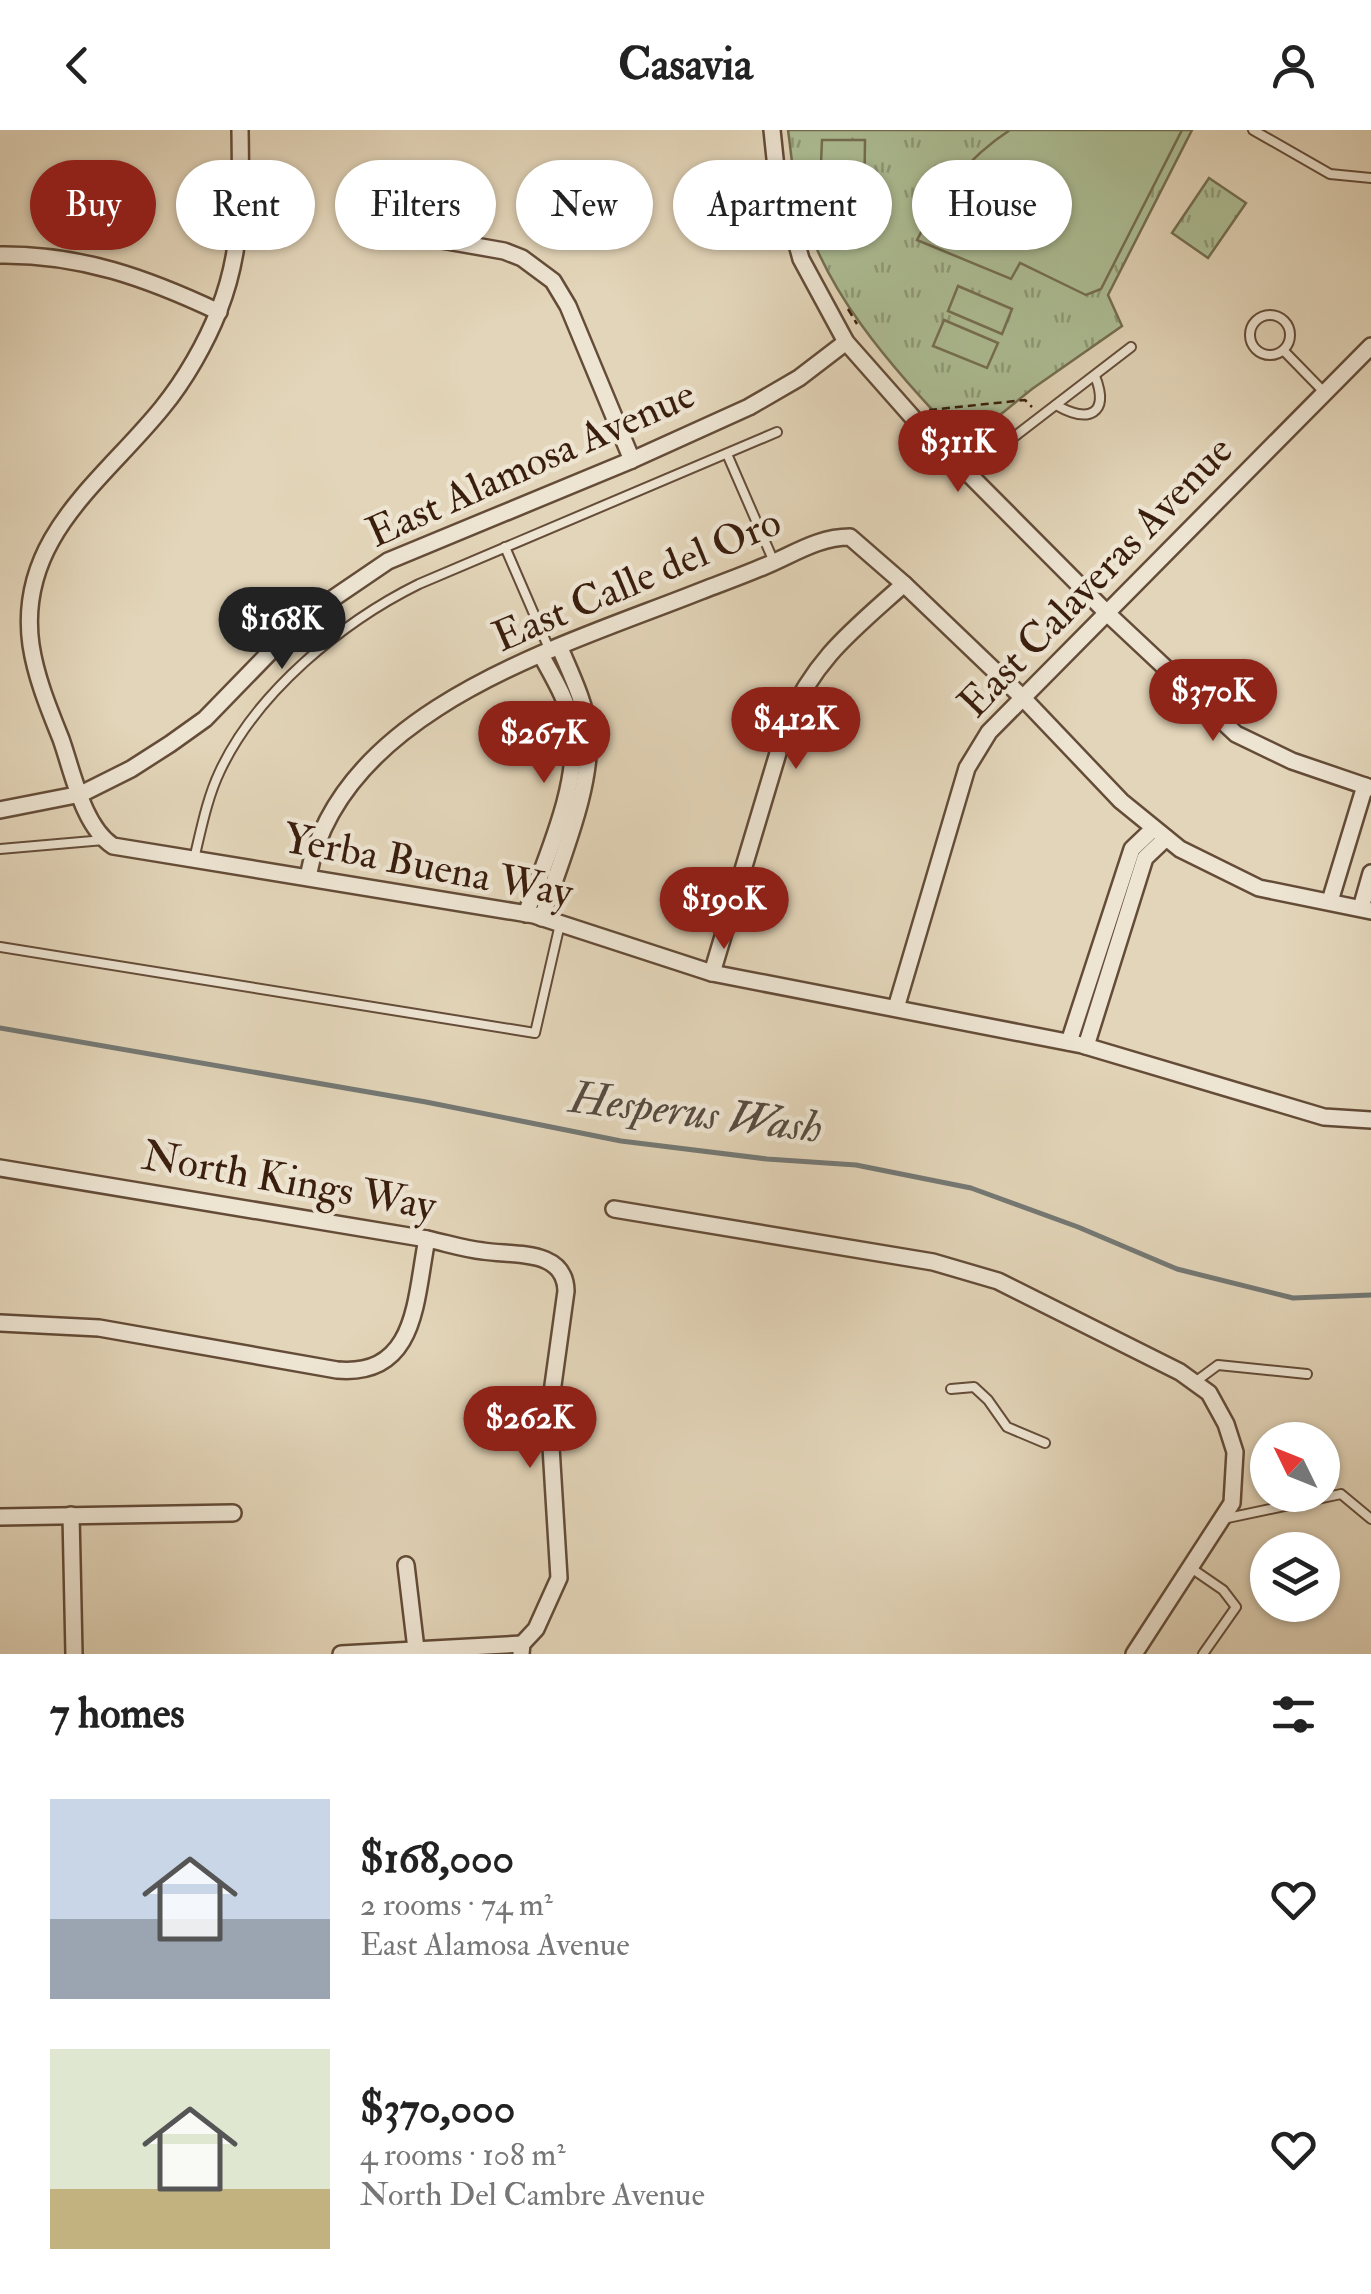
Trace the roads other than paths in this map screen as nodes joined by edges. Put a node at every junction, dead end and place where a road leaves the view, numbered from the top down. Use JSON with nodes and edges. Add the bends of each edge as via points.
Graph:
{"nodes":[{"id":1,"x":240,"y":130,"type":"edge"},
{"id":2,"x":772,"y":130,"type":"edge"},
{"id":3,"x":1253,"y":130,"type":"edge"},
{"id":4,"x":1371,"y":178,"type":"edge"},
{"id":5,"x":496,"y":249,"type":"edge"},
{"id":6,"x":0,"y":255,"type":"edge"},
{"id":7,"x":219,"y":312,"type":"junction"},
{"id":8,"x":846,"y":342,"type":"junction"},
{"id":9,"x":1371,"y":346,"type":"edge"},
{"id":10,"x":1131,"y":348,"type":"dead end"},
{"id":11,"x":1284,"y":351,"type":"junction"},
{"id":12,"x":1094,"y":376,"type":"junction"},
{"id":13,"x":1325,"y":393,"type":"junction"},
{"id":14,"x":1056,"y":405,"type":"junction"},
{"id":15,"x":777,"y":432,"type":"dead end"},
{"id":16,"x":727,"y":454,"type":"junction"},
{"id":17,"x":632,"y":460,"type":"junction"},
{"id":18,"x":968,"y":473,"type":"junction"},
{"id":19,"x":506,"y":547,"type":"junction"},
{"id":20,"x":774,"y":562,"type":"junction"},
{"id":21,"x":904,"y":584,"type":"junction"},
{"id":22,"x":1108,"y":614,"type":"junction"},
{"id":23,"x":550,"y":651,"type":"junction"},
{"id":24,"x":1022,"y":697,"type":"junction"},
{"id":25,"x":1368,"y":787,"type":"edge"},
{"id":26,"x":81,"y":794,"type":"junction"},
{"id":27,"x":0,"y":810,"type":"edge"},
{"id":28,"x":1159,"y":834,"type":"junction"},
{"id":29,"x":104,"y":840,"type":"junction"},
{"id":30,"x":0,"y":849,"type":"edge"},
{"id":31,"x":194,"y":859,"type":"junction"},
{"id":32,"x":1371,"y":874,"type":"edge"},
{"id":33,"x":308,"y":877,"type":"junction"},
{"id":34,"x":1330,"y":901,"type":"junction"},
{"id":35,"x":1366,"y":910,"type":"edge"},
{"id":36,"x":534,"y":916,"type":"junction"},
{"id":37,"x":560,"y":924,"type":"junction"},
{"id":38,"x":0,"y":948,"type":"edge"},
{"id":39,"x":712,"y":972,"type":"junction"},
{"id":40,"x":896,"y":1008,"type":"junction"},
{"id":41,"x":1069,"y":1042,"type":"junction"},
{"id":42,"x":1086,"y":1046,"type":"junction"},
{"id":43,"x":1371,"y":1120,"type":"edge"},
{"id":44,"x":0,"y":1168,"type":"edge"},
{"id":45,"x":614,"y":1209,"type":"dead end"},
{"id":46,"x":428,"y":1239,"type":"junction"},
{"id":47,"x":0,"y":1322,"type":"edge"},
{"id":48,"x":1307,"y":1374,"type":"dead end"},
{"id":49,"x":1195,"y":1382,"type":"junction"},
{"id":50,"x":951,"y":1388,"type":"dead end"},
{"id":51,"x":1045,"y":1443,"type":"dead end"},
{"id":52,"x":233,"y":1513,"type":"dead end"},
{"id":53,"x":71,"y":1515,"type":"junction"},
{"id":54,"x":0,"y":1518,"type":"edge"},
{"id":55,"x":1371,"y":1519,"type":"edge"},
{"id":56,"x":1223,"y":1520,"type":"junction"},
{"id":57,"x":406,"y":1565,"type":"dead end"},
{"id":58,"x":1192,"y":1568,"type":"junction"},
{"id":59,"x":416,"y":1649,"type":"junction"},
{"id":60,"x":521,"y":1649,"type":"edge"},
{"id":61,"x":74,"y":1654,"type":"edge"},
{"id":62,"x":341,"y":1654,"type":"edge"},
{"id":63,"x":1134,"y":1654,"type":"edge"},
{"id":64,"x":1203,"y":1654,"type":"edge"}],
"edges":[{"from":1,"to":7,"type":"street","via":[[240,232]]},
{"from":2,"to":8,"type":"street","via":[[800,259]]},
{"from":3,"to":4,"type":"lane","via":[[1330,174]]},
{"from":5,"to":17,"type":"street","via":[[552,281]]},
{"from":6,"to":7,"type":"street","via":[[42,254],[114,268]]},
{"from":7,"to":26,"type":"street","via":[[178,388],[67,514],[35,578],[30,642]]},
{"from":8,"to":17,"type":"street","name":"East Alamosa Avenue","via":[[749,407]]},
{"from":8,"to":18,"type":"street"},
{"from":9,"to":13,"type":"street","name":"East Calaveras Avenue"},
{"from":10,"to":12,"type":"lane"},
{"from":11,"to":11,"type":"lane","via":[[1289,326],[1273,315],[1260,318],[1250,335],[1254,348],[1271,356]]},
{"from":11,"to":13,"type":"lane"},
{"from":12,"to":14,"type":"lane"},
{"from":12,"to":14,"type":"lane","via":[[1101,404],[1087,416]]},
{"from":13,"to":22,"type":"street","name":"East Calaveras Avenue"},
{"from":14,"to":18,"type":"lane"},
{"from":15,"to":16,"type":"lane"},
{"from":16,"to":19,"type":"lane"},
{"from":16,"to":20,"type":"lane"},
{"from":17,"to":26,"type":"street","name":"East Alamosa Avenue","via":[[416,548],[360,578],[313,612],[205,719]]},
{"from":18,"to":22,"type":"street"},
{"from":19,"to":23,"type":"lane"},
{"from":19,"to":31,"type":"lane","via":[[390,598],[296,672],[222,768]]},
{"from":20,"to":21,"type":"street","name":"East Calle del Oro","via":[[828,537],[850,537]]},
{"from":20,"to":23,"type":"street","name":"East Calle del Oro"},
{"from":21,"to":24,"type":"street"},
{"from":21,"to":39,"type":"street","via":[[824,658],[802,688]]},
{"from":22,"to":24,"type":"street","name":"East Calaveras Avenue"},
{"from":22,"to":25,"type":"street","via":[[1236,734]]},
{"from":23,"to":33,"type":"street","name":"East Calle del Oro","via":[[446,702],[383,751],[326,818]]},
{"from":23,"to":36,"type":"street","via":[[572,724],[573,754]]},
{"from":24,"to":28,"type":"street"},
{"from":24,"to":40,"type":"street","name":"East Calaveras Avenue","via":[[967,768]]},
{"from":25,"to":34,"type":"street"},
{"from":26,"to":27,"type":"street","name":"East Alamosa Avenue"},
{"from":26,"to":29,"type":"street"},
{"from":28,"to":34,"type":"street","via":[[1259,888]]},
{"from":28,"to":41,"type":"street","via":[[1132,849]]},
{"from":28,"to":42,"type":"street","via":[[1145,858]]},
{"from":29,"to":30,"type":"lane"},
{"from":29,"to":31,"type":"street","name":"Yerba Buena Way"},
{"from":31,"to":33,"type":"street","name":"Yerba Buena Way"},
{"from":32,"to":35,"type":"street"},
{"from":33,"to":36,"type":"street","name":"Yerba Buena Way"},
{"from":34,"to":35,"type":"street"},
{"from":36,"to":37,"type":"street","name":"Yerba Buena Way"},
{"from":37,"to":38,"type":"lane","via":[[535,1033]]},
{"from":37,"to":39,"type":"street","name":"Yerba Buena Way"},
{"from":39,"to":40,"type":"street","name":"Yerba Buena Way"},
{"from":40,"to":41,"type":"street","name":"Yerba Buena Way"},
{"from":41,"to":42,"type":"street","name":"Yerba Buena Way"},
{"from":42,"to":43,"type":"street","name":"Yerba Buena Way","via":[[1324,1117]]},
{"from":44,"to":46,"type":"street","name":"North Kings Way"},
{"from":45,"to":49,"type":"street","via":[[933,1262],[998,1281]]},
{"from":46,"to":47,"type":"street","via":[[404,1342],[364,1370],[99,1328]]},
{"from":46,"to":60,"type":"street","name":"North Kings Way","via":[[533,1256],[562,1271],[566,1291],[549,1414],[559,1578]]},
{"from":48,"to":49,"type":"lane","via":[[1218,1365]]},
{"from":49,"to":56,"type":"street","via":[[1209,1392],[1235,1452],[1232,1503]]},
{"from":50,"to":51,"type":"lane","via":[[974,1387],[1007,1427]]},
{"from":52,"to":53,"type":"street"},
{"from":53,"to":54,"type":"street"},
{"from":53,"to":61,"type":"street"},
{"from":55,"to":56,"type":"lane","via":[[1341,1494]]},
{"from":56,"to":58,"type":"street"},
{"from":57,"to":59,"type":"street"},
{"from":58,"to":63,"type":"street"},
{"from":58,"to":64,"type":"lane","via":[[1236,1606]]},
{"from":59,"to":60,"type":"street"},
{"from":59,"to":62,"type":"street"}]}
